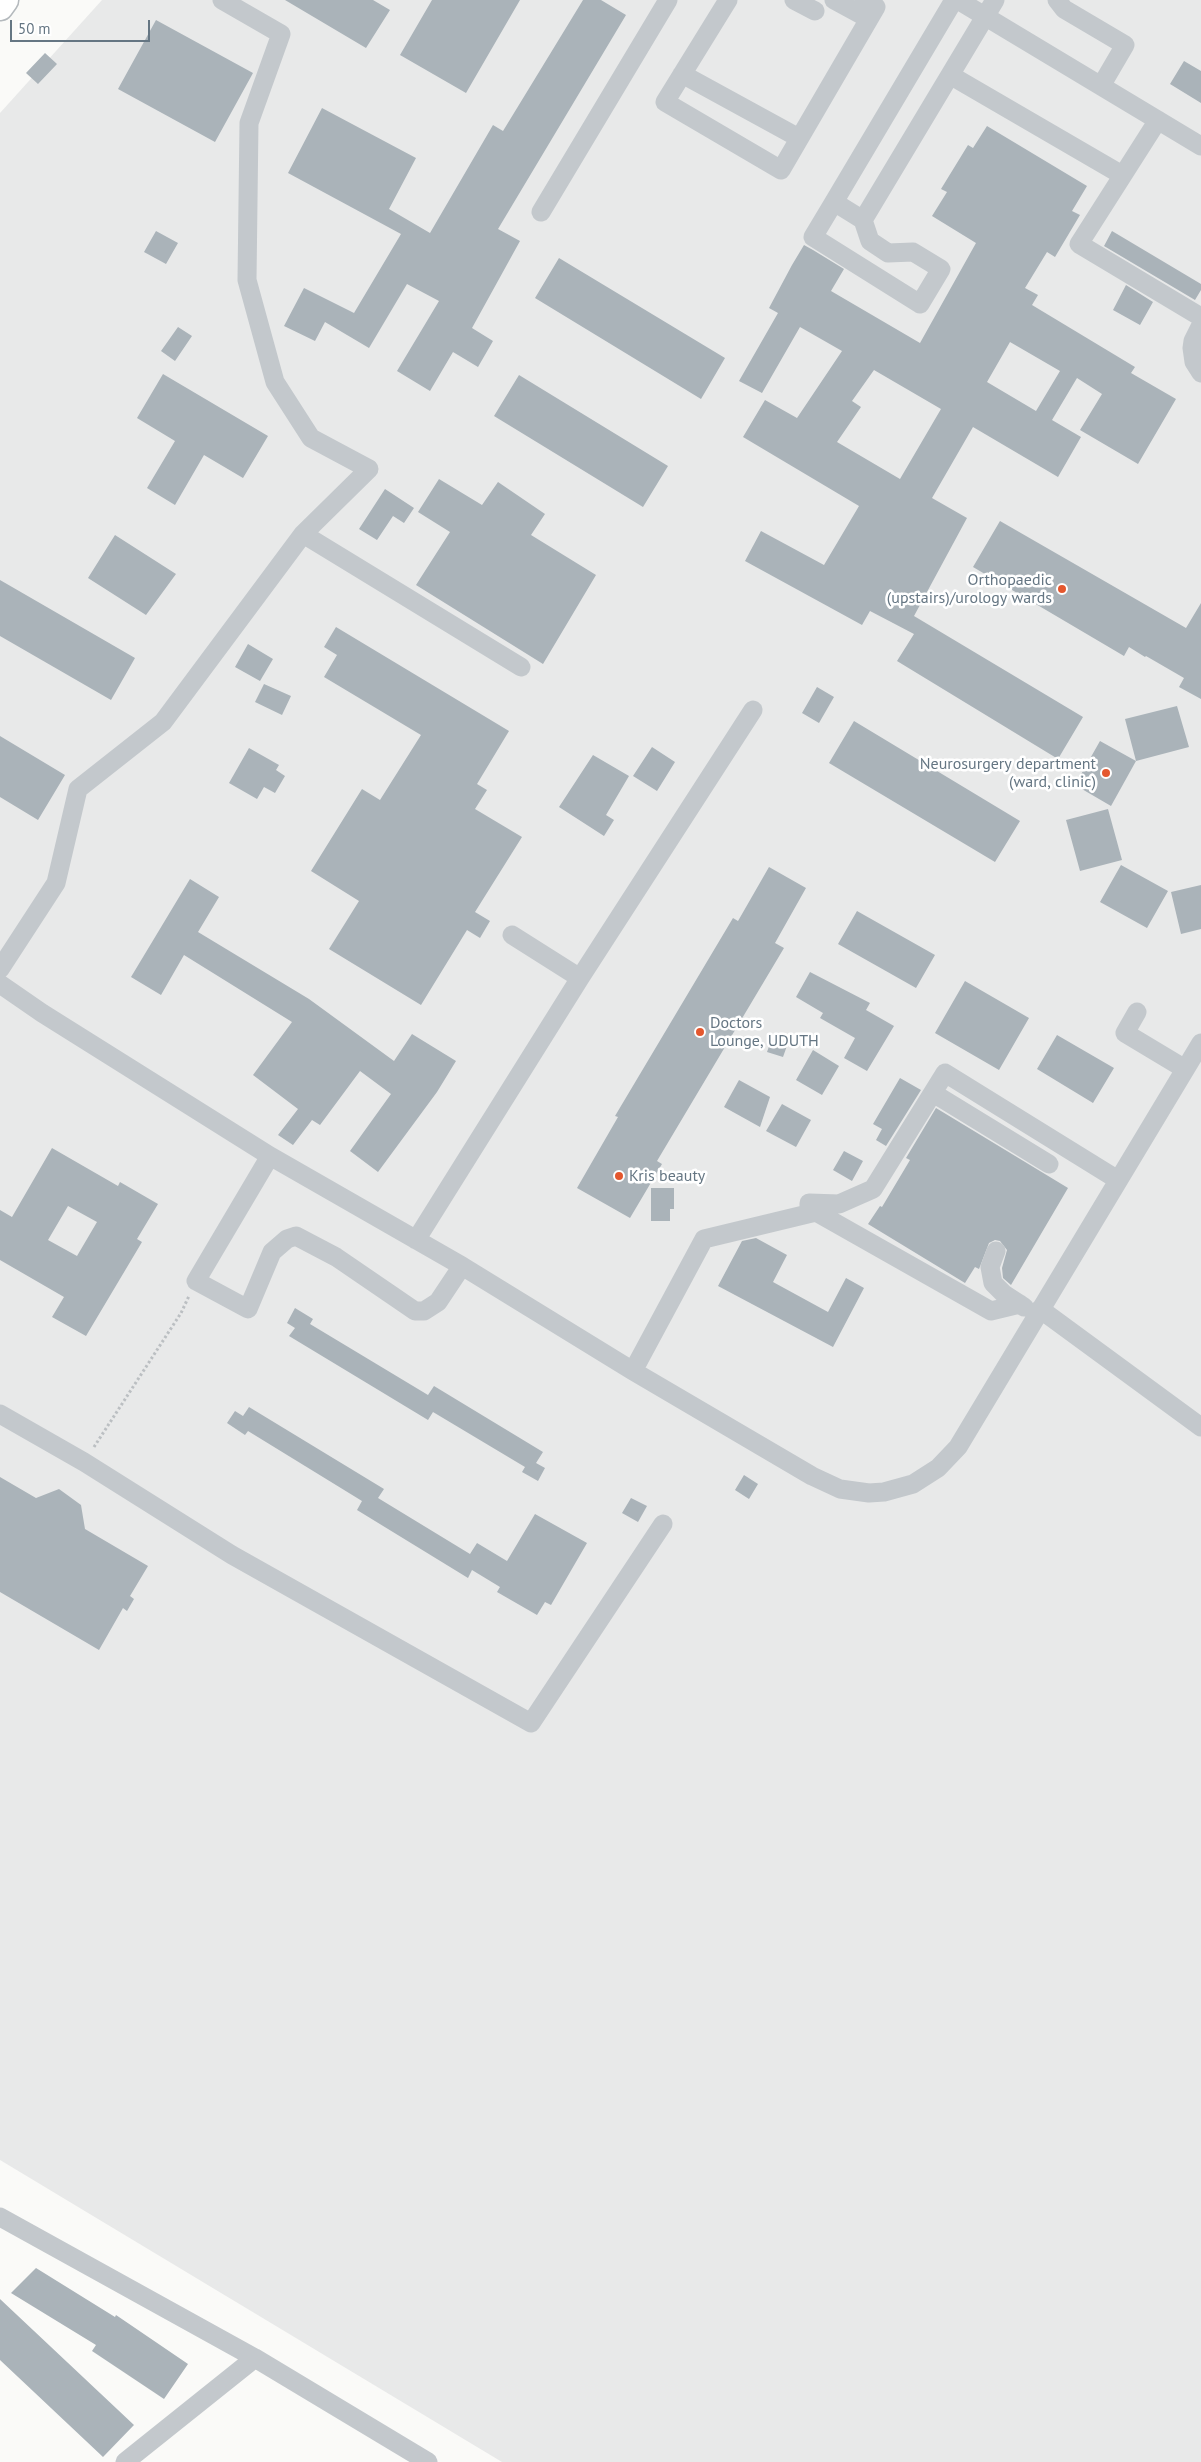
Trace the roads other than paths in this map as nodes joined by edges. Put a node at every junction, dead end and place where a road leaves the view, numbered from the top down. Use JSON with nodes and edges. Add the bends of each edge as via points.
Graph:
{"nodes":[{"id":1,"x":5,"y":0,"type":"edge"},
{"id":2,"x":222,"y":0,"type":"edge"},
{"id":3,"x":668,"y":0,"type":"edge"},
{"id":4,"x":728,"y":0,"type":"edge"},
{"id":5,"x":794,"y":0,"type":"edge"},
{"id":6,"x":834,"y":0,"type":"edge"},
{"id":7,"x":864,"y":0,"type":"edge"},
{"id":8,"x":954,"y":0,"type":"edge"},
{"id":9,"x":958,"y":0,"type":"edge"},
{"id":10,"x":1057,"y":0,"type":"edge"},
{"id":11,"x":0,"y":7,"type":"edge"},
{"id":12,"x":990,"y":8,"type":"edge"},
{"id":13,"x":815,"y":11,"type":"dead end"},
{"id":14,"x":869,"y":19,"type":"junction"},
{"id":15,"x":682,"y":74,"type":"junction"},
{"id":16,"x":950,"y":75,"type":"junction"},
{"id":17,"x":1101,"y":86,"type":"junction"},
{"id":18,"x":1158,"y":120,"type":"junction"},
{"id":19,"x":799,"y":138,"type":"junction"},
{"id":20,"x":1201,"y":146,"type":"edge"},
{"id":21,"x":1122,"y":176,"type":"junction"},
{"id":22,"x":834,"y":202,"type":"junction"},
{"id":23,"x":541,"y":212,"type":"dead end"},
{"id":24,"x":863,"y":220,"type":"junction"},
{"id":25,"x":1201,"y":317,"type":"edge"},
{"id":26,"x":1201,"y":325,"type":"edge"},
{"id":27,"x":1201,"y":373,"type":"edge"},
{"id":28,"x":303,"y":534,"type":"junction"},
{"id":29,"x":521,"y":667,"type":"dead end"},
{"id":30,"x":752,"y":710,"type":"dead end"},
{"id":31,"x":512,"y":935,"type":"dead end"},
{"id":32,"x":0,"y":969,"type":"edge"},
{"id":33,"x":580,"y":978,"type":"junction"},
{"id":34,"x":0,"y":984,"type":"edge"},
{"id":35,"x":1138,"y":1012,"type":"dead end"},
{"id":36,"x":1201,"y":1043,"type":"edge"},
{"id":37,"x":1185,"y":1069,"type":"junction"},
{"id":38,"x":933,"y":1093,"type":"junction"},
{"id":39,"x":270,"y":1156,"type":"junction"},
{"id":40,"x":1049,"y":1164,"type":"dead end"},
{"id":41,"x":1118,"y":1180,"type":"junction"},
{"id":42,"x":809,"y":1214,"type":"junction"},
{"id":43,"x":416,"y":1240,"type":"junction"},
{"id":44,"x":996,"y":1251,"type":"dead end"},
{"id":45,"x":462,"y":1266,"type":"junction"},
{"id":46,"x":1020,"y":1304,"type":"junction"},
{"id":47,"x":1038,"y":1313,"type":"junction"},
{"id":48,"x":633,"y":1371,"type":"junction"},
{"id":49,"x":0,"y":1414,"type":"edge"},
{"id":50,"x":1201,"y":1428,"type":"edge"},
{"id":51,"x":663,"y":1524,"type":"dead end"},
{"id":52,"x":0,"y":2216,"type":"edge"},
{"id":53,"x":255,"y":2358,"type":"junction"},
{"id":54,"x":125,"y":2462,"type":"edge"},
{"id":55,"x":428,"y":2462,"type":"edge"}],
"edges":[{"from":1,"to":11,"type":"highway"},
{"from":2,"to":28,"type":"street","via":[[281,34],[249,123],[247,280],[275,382],[311,438],[369,469]]},
{"from":3,"to":23,"type":"street"},
{"from":4,"to":15,"type":"street"},
{"from":5,"to":13,"type":"street"},
{"from":6,"to":14,"type":"street"},
{"from":7,"to":14,"type":"street","via":[[876,7]]},
{"from":8,"to":22,"type":"street"},
{"from":9,"to":12,"type":"street"},
{"from":10,"to":17,"type":"street","via":[[1064,9],[1125,45]]},
{"from":12,"to":16,"type":"street"},
{"from":12,"to":17,"type":"street"},
{"from":14,"to":19,"type":"street"},
{"from":15,"to":19,"type":"street"},
{"from":15,"to":19,"type":"street","via":[[665,102],[781,170]]},
{"from":16,"to":21,"type":"street"},
{"from":16,"to":24,"type":"street"},
{"from":17,"to":18,"type":"street"},
{"from":18,"to":20,"type":"street"},
{"from":18,"to":21,"type":"street"},
{"from":21,"to":25,"type":"street","via":[[1079,244]]},
{"from":22,"to":24,"type":"street"},
{"from":22,"to":24,"type":"street","via":[[813,237],[920,304],[941,269],[913,252],[888,252],[870,241]]},
{"from":26,"to":27,"type":"street","via":[[1192,348],[1194,362]]},
{"from":28,"to":29,"type":"street"},
{"from":28,"to":32,"type":"street","via":[[163,722],[78,789],[56,883]]},
{"from":30,"to":33,"type":"street"},
{"from":31,"to":33,"type":"street"},
{"from":33,"to":43,"type":"street"},
{"from":34,"to":39,"type":"street"},
{"from":35,"to":37,"type":"street","via":[[1125,1032]]},
{"from":36,"to":37,"type":"street"},
{"from":37,"to":41,"type":"street"},
{"from":38,"to":40,"type":"street"},
{"from":38,"to":41,"type":"street","via":[[945,1072]]},
{"from":38,"to":42,"type":"street","via":[[873,1188],[839,1204],[809,1203]]},
{"from":39,"to":43,"type":"street"},
{"from":39,"to":45,"type":"street","via":[[196,1281],[248,1309],[272,1252],[296,1236],[336,1257],[415,1312],[424,1311],[438,1302]]},
{"from":41,"to":47,"type":"street"},
{"from":42,"to":46,"type":"street","via":[[816,1212],[991,1311]]},
{"from":42,"to":48,"type":"street","via":[[704,1239]]},
{"from":43,"to":45,"type":"street"},
{"from":44,"to":46,"type":"street","via":[[990,1267],[993,1283]]},
{"from":45,"to":48,"type":"street"},
{"from":46,"to":47,"type":"street"},
{"from":47,"to":48,"type":"street","via":[[949,1458],[926,1477],[884,1492],[854,1492],[826,1484]]},
{"from":47,"to":50,"type":"street"},
{"from":49,"to":51,"type":"street","via":[[84,1462],[232,1555],[531,1723]]},
{"from":52,"to":53,"type":"street"},
{"from":53,"to":54,"type":"street"},
{"from":53,"to":55,"type":"street"}]}
